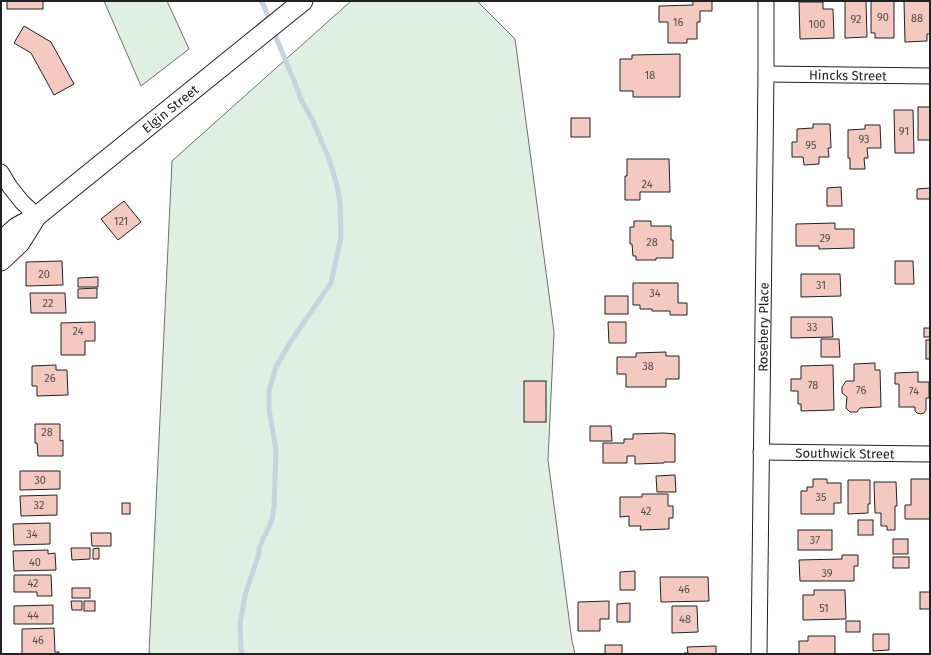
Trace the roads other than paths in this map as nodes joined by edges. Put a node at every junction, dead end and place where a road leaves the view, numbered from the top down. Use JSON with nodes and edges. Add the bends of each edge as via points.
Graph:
{"nodes":[{"id":1,"x":303,"y":1,"type":"edge"},
{"id":2,"x":766,"y":1,"type":"edge"},
{"id":3,"x":766,"y":74,"type":"junction"},
{"id":4,"x":930,"y":76,"type":"edge"},
{"id":5,"x":1,"y":172,"type":"edge"},
{"id":6,"x":37,"y":216,"type":"junction"},
{"id":7,"x":1,"y":241,"type":"edge"},
{"id":8,"x":1,"y":260,"type":"edge"},
{"id":9,"x":761,"y":452,"type":"junction"},
{"id":10,"x":930,"y":454,"type":"edge"},
{"id":11,"x":759,"y":654,"type":"edge"}],
"edges":[{"from":1,"to":6,"type":"street","name":"Elgin Street"},
{"from":2,"to":3,"type":"street","name":"Rosebery Place"},
{"from":3,"to":4,"type":"street","name":"Hincks Street"},
{"from":3,"to":9,"type":"street","name":"Rosebery Place"},
{"from":5,"to":6,"type":"street","via":[[22,202]]},
{"from":6,"to":7,"type":"street","via":[[17,227]]},
{"from":6,"to":8,"type":"street","via":[[20,244]]},
{"from":9,"to":10,"type":"street","name":"Southwick Street"},
{"from":9,"to":11,"type":"street","name":"Rosebery Place"}]}
